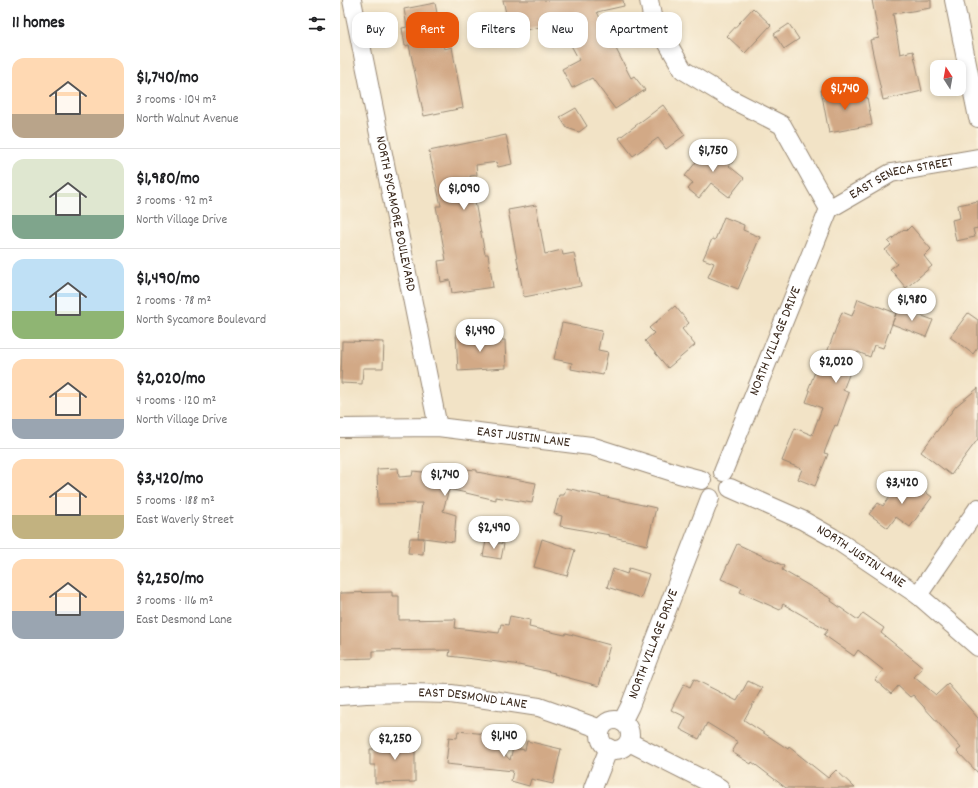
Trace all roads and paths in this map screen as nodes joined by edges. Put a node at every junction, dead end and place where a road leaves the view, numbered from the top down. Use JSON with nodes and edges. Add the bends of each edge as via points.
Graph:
{"nodes":[{"id":1,"x":352,"y":0,"type":"edge"},
{"id":2,"x":649,"y":0,"type":"edge"},
{"id":3,"x":954,"y":0,"type":"edge"},
{"id":4,"x":978,"y":118,"type":"edge"},
{"id":5,"x":978,"y":158,"type":"edge"},
{"id":6,"x":829,"y":209,"type":"junction"},
{"id":7,"x":438,"y":427,"type":"junction"},
{"id":8,"x":340,"y":428,"type":"edge"},
{"id":9,"x":723,"y":472,"type":"junction"},
{"id":10,"x":702,"y":480,"type":"junction"},
{"id":11,"x":730,"y":488,"type":"junction"},
{"id":12,"x":710,"y":498,"type":"junction"},
{"id":13,"x":978,"y":508,"type":"edge"},
{"id":14,"x":918,"y":595,"type":"junction"},
{"id":15,"x":978,"y":646,"type":"edge"},
{"id":16,"x":340,"y":696,"type":"edge"},
{"id":17,"x":622,"y":722,"type":"junction"},
{"id":18,"x":601,"y":729,"type":"junction"},
{"id":19,"x":629,"y":742,"type":"junction"},
{"id":20,"x":609,"y":748,"type":"junction"},
{"id":21,"x":593,"y":788,"type":"edge"},
{"id":22,"x":720,"y":788,"type":"edge"}],
"edges":[{"from":1,"to":7,"type":"street","name":"NORTH SYCAMORE BOULEVARD"},
{"from":2,"to":6,"type":"street","via":[[652,16],[683,70],[731,99],[782,125]]},
{"from":3,"to":4,"type":"street"},
{"from":5,"to":6,"type":"street","name":"EAST SENECA STREET","via":[[891,173]]},
{"from":6,"to":9,"type":"street","name":"NORTH VILLAGE DRIVE"},
{"from":7,"to":8,"type":"street","name":"EAST JUSTIN LANE"},
{"from":7,"to":10,"type":"street","name":"EAST JUSTIN LANE","via":[[591,446]]},
{"from":9,"to":10,"type":"street","via":[[713,471]]},
{"from":9,"to":11,"type":"street","via":[[729,479]]},
{"from":10,"to":12,"type":"street","via":[[702,490]]},
{"from":11,"to":12,"type":"street","via":[[729,493],[722,499]]},
{"from":11,"to":14,"type":"street","name":"NORTH JUSTIN LANE","via":[[802,520],[832,537]]},
{"from":12,"to":17,"type":"street","name":"NORTH VILLAGE DRIVE"},
{"from":13,"to":14,"type":"street"},
{"from":14,"to":15,"type":"street","name":"NORTH JUSTIN LANE"},
{"from":16,"to":18,"type":"street","name":"EAST DESMOND LANE","via":[[451,694],[539,707]]},
{"from":17,"to":18,"type":"street","via":[[608,722]]},
{"from":17,"to":19,"type":"street","via":[[629,729]]},
{"from":18,"to":20,"type":"street","via":[[601,739]]},
{"from":19,"to":20,"type":"street","via":[[620,749]]},
{"from":19,"to":22,"type":"street"},
{"from":20,"to":21,"type":"street"}]}
